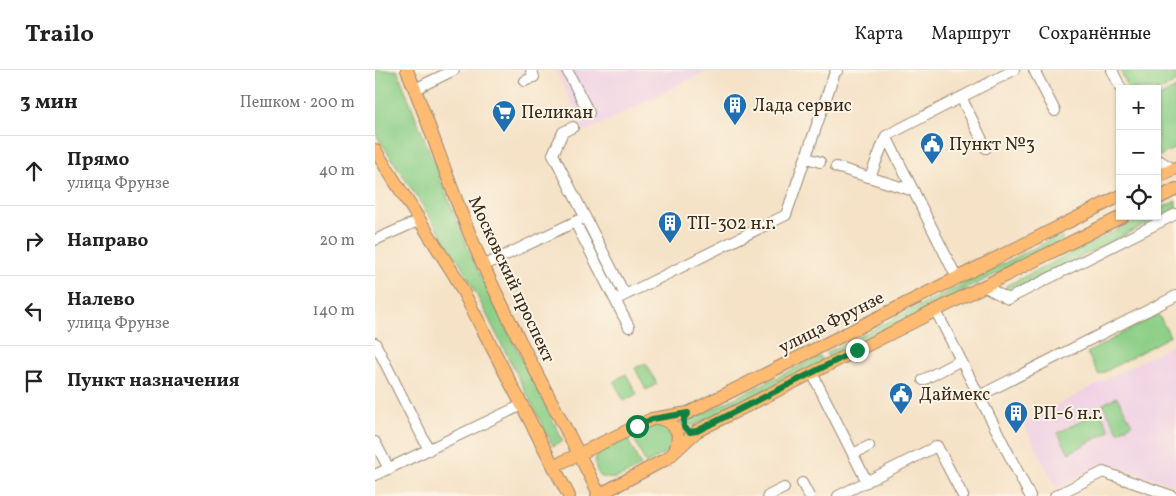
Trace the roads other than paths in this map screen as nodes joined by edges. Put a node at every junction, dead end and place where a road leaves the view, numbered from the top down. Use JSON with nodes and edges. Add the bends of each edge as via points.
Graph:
{"nodes":[{"id":1,"x":407,"y":70,"type":"edge"},
{"id":2,"x":454,"y":70,"type":"edge"},
{"id":3,"x":531,"y":70,"type":"edge"},
{"id":4,"x":567,"y":70,"type":"edge"},
{"id":5,"x":838,"y":70,"type":"edge"},
{"id":6,"x":1014,"y":70,"type":"edge"},
{"id":7,"x":1034,"y":70,"type":"edge"},
{"id":8,"x":1112,"y":70,"type":"edge"},
{"id":9,"x":525,"y":81,"type":"dead end"},
{"id":10,"x":1119,"y":85,"type":"edge"},
{"id":11,"x":415,"y":89,"type":"junction"},
{"id":12,"x":961,"y":97,"type":"junction"},
{"id":13,"x":1055,"y":110,"type":"dead end"},
{"id":14,"x":589,"y":113,"type":"dead end"},
{"id":15,"x":573,"y":126,"type":"dead end"},
{"id":16,"x":886,"y":136,"type":"junction"},
{"id":17,"x":985,"y":148,"type":"dead end"},
{"id":18,"x":375,"y":150,"type":"edge"},
{"id":19,"x":807,"y":158,"type":"junction"},
{"id":20,"x":1161,"y":161,"type":"edge"},
{"id":21,"x":820,"y":162,"type":"dead end"},
{"id":22,"x":836,"y":167,"type":"dead end"},
{"id":23,"x":1175,"y":168,"type":"edge"},
{"id":24,"x":1161,"y":175,"type":"edge"},
{"id":25,"x":870,"y":177,"type":"junction"},
{"id":26,"x":1176,"y":190,"type":"edge"},
{"id":27,"x":914,"y":191,"type":"junction"},
{"id":28,"x":1161,"y":197,"type":"edge"},
{"id":29,"x":1116,"y":198,"type":"edge"},
{"id":30,"x":1098,"y":207,"type":"junction"},
{"id":31,"x":1176,"y":214,"type":"edge"},
{"id":32,"x":585,"y":217,"type":"junction"},
{"id":33,"x":420,"y":220,"type":"junction"},
{"id":34,"x":1116,"y":220,"type":"edge"},
{"id":35,"x":575,"y":222,"type":"junction"},
{"id":36,"x":1107,"y":224,"type":"junction"},
{"id":37,"x":1058,"y":227,"type":"junction"},
{"id":38,"x":375,"y":240,"type":"edge"},
{"id":39,"x":1067,"y":245,"type":"junction"},
{"id":40,"x":483,"y":266,"type":"junction"},
{"id":41,"x":957,"y":278,"type":"junction"},
{"id":42,"x":984,"y":286,"type":"junction"},
{"id":43,"x":625,"y":295,"type":"junction"},
{"id":44,"x":1176,"y":296,"type":"edge"},
{"id":45,"x":615,"y":300,"type":"junction"},
{"id":46,"x":936,"y":311,"type":"junction"},
{"id":47,"x":629,"y":327,"type":"dead end"},
{"id":48,"x":375,"y":343,"type":"edge"},
{"id":49,"x":961,"y":360,"type":"junction"},
{"id":50,"x":812,"y":373,"type":"junction"},
{"id":51,"x":923,"y":380,"type":"dead end"},
{"id":52,"x":979,"y":396,"type":"junction"},
{"id":53,"x":522,"y":405,"type":"junction"},
{"id":54,"x":688,"y":413,"type":"junction"},
{"id":55,"x":659,"y":418,"type":"junction"},
{"id":56,"x":697,"y":431,"type":"junction"},
{"id":57,"x":375,"y":442,"type":"edge"},
{"id":58,"x":869,"y":446,"type":"dead end"},
{"id":59,"x":429,"y":450,"type":"junction"},
{"id":60,"x":675,"y":451,"type":"junction"},
{"id":61,"x":579,"y":454,"type":"junction"},
{"id":62,"x":853,"y":454,"type":"junction"},
{"id":63,"x":554,"y":466,"type":"junction"},
{"id":64,"x":389,"y":469,"type":"junction"},
{"id":65,"x":375,"y":475,"type":"edge"},
{"id":66,"x":867,"y":482,"type":"junction"},
{"id":67,"x":802,"y":483,"type":"dead end"},
{"id":68,"x":784,"y":488,"type":"dead end"},
{"id":69,"x":569,"y":496,"type":"edge"},
{"id":70,"x":599,"y":496,"type":"edge"},
{"id":71,"x":768,"y":496,"type":"edge"},
{"id":72,"x":809,"y":496,"type":"edge"},
{"id":73,"x":838,"y":496,"type":"edge"},
{"id":74,"x":963,"y":496,"type":"edge"},
{"id":75,"x":1030,"y":496,"type":"edge"},
{"id":76,"x":1055,"y":496,"type":"edge"},
{"id":77,"x":1172,"y":496,"type":"edge"}],
"edges":[{"from":1,"to":11,"type":"main road","name":"Московский проспект"},
{"from":2,"to":11,"type":"street"},
{"from":3,"to":9,"type":"street","via":[[534,77]]},
{"from":4,"to":14,"type":"street"},
{"from":5,"to":19,"type":"street"},
{"from":6,"to":12,"type":"street"},
{"from":7,"to":13,"type":"street"},
{"from":8,"to":10,"type":"street"},
{"from":11,"to":40,"type":"main road","name":"Московский проспект"},
{"from":12,"to":16,"type":"street"},
{"from":12,"to":17,"type":"street"},
{"from":15,"to":32,"type":"street","via":[[563,132],[553,154]]},
{"from":16,"to":25,"type":"street"},
{"from":16,"to":27,"type":"street"},
{"from":18,"to":33,"type":"main road"},
{"from":19,"to":21,"type":"street"},
{"from":19,"to":43,"type":"street","via":[[787,215]]},
{"from":20,"to":23,"type":"street"},
{"from":22,"to":25,"type":"street"},
{"from":23,"to":24,"type":"main road"},
{"from":25,"to":27,"type":"street"},
{"from":26,"to":28,"type":"main road"},
{"from":27,"to":41,"type":"street"},
{"from":29,"to":30,"type":"main road","name":"улица Фрунзе"},
{"from":30,"to":36,"type":"main road","via":[[1095,220],[1099,224]]},
{"from":30,"to":37,"type":"main road","name":"улица Фрунзе"},
{"from":31,"to":42,"type":"street","via":[[1008,299]]},
{"from":32,"to":35,"type":"street"},
{"from":32,"to":43,"type":"street"},
{"from":33,"to":38,"type":"street"},
{"from":33,"to":53,"type":"main road","via":[[455,276]]},
{"from":34,"to":36,"type":"main road","name":"улица Фрунзе"},
{"from":35,"to":40,"type":"street"},
{"from":35,"to":45,"type":"street"},
{"from":36,"to":39,"type":"main road","name":"улица Фрунзе"},
{"from":37,"to":39,"type":"main road","via":[[1068,232]]},
{"from":37,"to":41,"type":"main road","name":"улица Фрунзе"},
{"from":39,"to":42,"type":"main road","name":"улица Фрунзе"},
{"from":40,"to":61,"type":"main road","name":"Московский проспект"},
{"from":41,"to":54,"type":"main road","name":"улица Фрунзе"},
{"from":42,"to":46,"type":"main road","name":"улица Фрунзе"},
{"from":43,"to":45,"type":"street"},
{"from":44,"to":52,"type":"street"},
{"from":45,"to":47,"type":"street"},
{"from":46,"to":49,"type":"street"},
{"from":46,"to":50,"type":"main road","name":"улица Фрунзе"},
{"from":48,"to":59,"type":"street"},
{"from":49,"to":51,"type":"street"},
{"from":49,"to":52,"type":"street"},
{"from":50,"to":56,"type":"main road","name":"улица Фрунзе"},
{"from":50,"to":62,"type":"street"},
{"from":52,"to":75,"type":"street"},
{"from":53,"to":59,"type":"street"},
{"from":53,"to":63,"type":"main road"},
{"from":54,"to":55,"type":"main road","name":"улица Фрунзе"},
{"from":54,"to":56,"type":"main road","via":[[684,427],[690,432]]},
{"from":55,"to":60,"type":"main road","via":[[670,422],[676,429],[679,438]]},
{"from":55,"to":61,"type":"main road","name":"улица Фрунзе"},
{"from":56,"to":60,"type":"main road","name":"улица Фрунзе"},
{"from":57,"to":64,"type":"street"},
{"from":58,"to":62,"type":"street"},
{"from":59,"to":64,"type":"street"},
{"from":60,"to":70,"type":"main road","name":"улица Фрунзе"},
{"from":61,"to":63,"type":"main road","name":"улица Фрунзе"},
{"from":61,"to":70,"type":"main road","name":"Московский проспект"},
{"from":62,"to":66,"type":"street"},
{"from":63,"to":69,"type":"main road"},
{"from":64,"to":65,"type":"street"},
{"from":66,"to":73,"type":"street"},
{"from":66,"to":74,"type":"street","via":[[937,446]]},
{"from":67,"to":72,"type":"street"},
{"from":68,"to":71,"type":"street"},
{"from":76,"to":77,"type":"street","via":[[1103,472]]}]}
